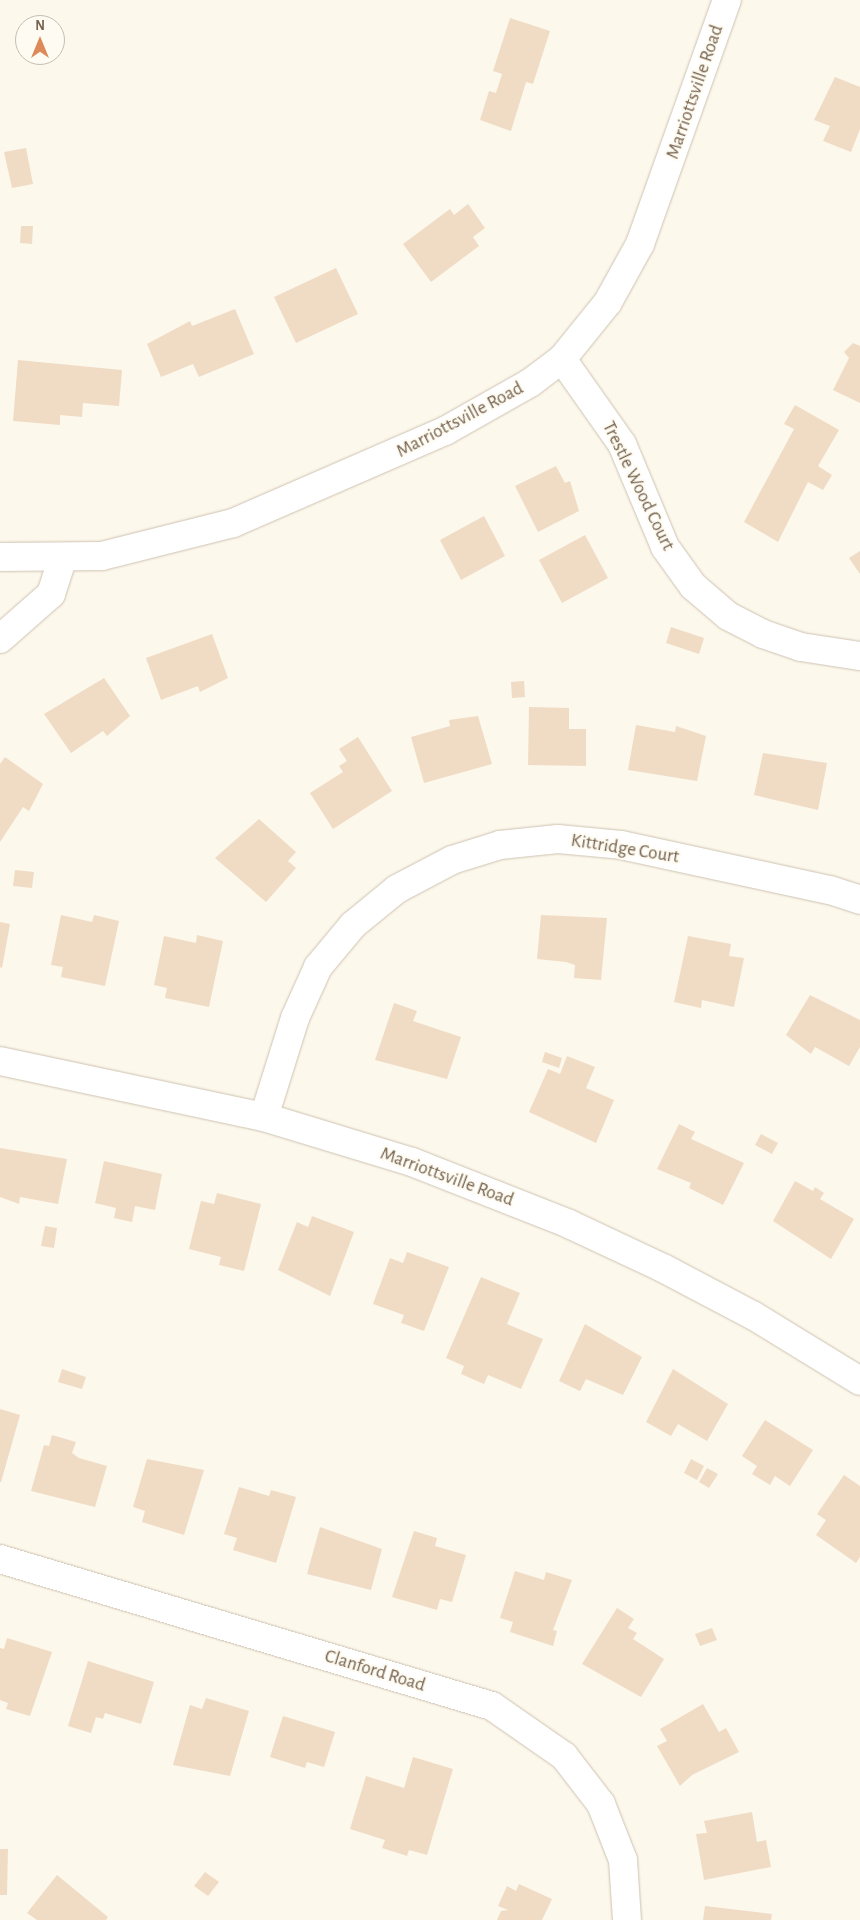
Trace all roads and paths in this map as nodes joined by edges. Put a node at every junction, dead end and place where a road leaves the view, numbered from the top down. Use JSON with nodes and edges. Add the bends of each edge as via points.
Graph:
{"nodes":[{"id":1,"x":727,"y":0,"type":"edge"},
{"id":2,"x":562,"y":359,"type":"junction"},
{"id":3,"x":0,"y":557,"type":"edge"},
{"id":4,"x":62,"y":560,"type":"junction"},
{"id":5,"x":0,"y":639,"type":"edge"},
{"id":6,"x":860,"y":656,"type":"edge"},
{"id":7,"x":860,"y":900,"type":"edge"},
{"id":8,"x":0,"y":1061,"type":"edge"},
{"id":9,"x":264,"y":1118,"type":"junction"},
{"id":10,"x":860,"y":1381,"type":"edge"},
{"id":11,"x":0,"y":1559,"type":"edge"},
{"id":12,"x":627,"y":1920,"type":"edge"}],
"edges":[{"from":1,"to":2,"type":"street","name":"Marriottsville Road","via":[[640,244],[608,302]]},
{"from":2,"to":4,"type":"street","name":"Marriottsville Road","via":[[530,383],[445,431],[273,508],[139,550]]},
{"from":2,"to":6,"type":"street","name":"Trestle Wood Court","via":[[622,444],[665,547],[694,586],[728,616],[762,634],[800,647]]},
{"from":3,"to":4,"type":"street","name":"Marriottsville Road"},
{"from":4,"to":5,"type":"street","via":[[51,594]]},
{"from":7,"to":9,"type":"street","name":"Kittridge Court","via":[[830,890],[621,845],[558,839],[500,845],[452,860],[397,889],[353,925],[318,967],[295,1018]]},
{"from":8,"to":9,"type":"street","name":"Marriottsville Road"},
{"from":9,"to":10,"type":"street","name":"Marriottsville Road","via":[[412,1162],[569,1224],[754,1316]]},
{"from":11,"to":12,"type":"street","name":"Clanford Road","via":[[492,1706],[564,1756],[601,1804],[623,1860]]}]}
